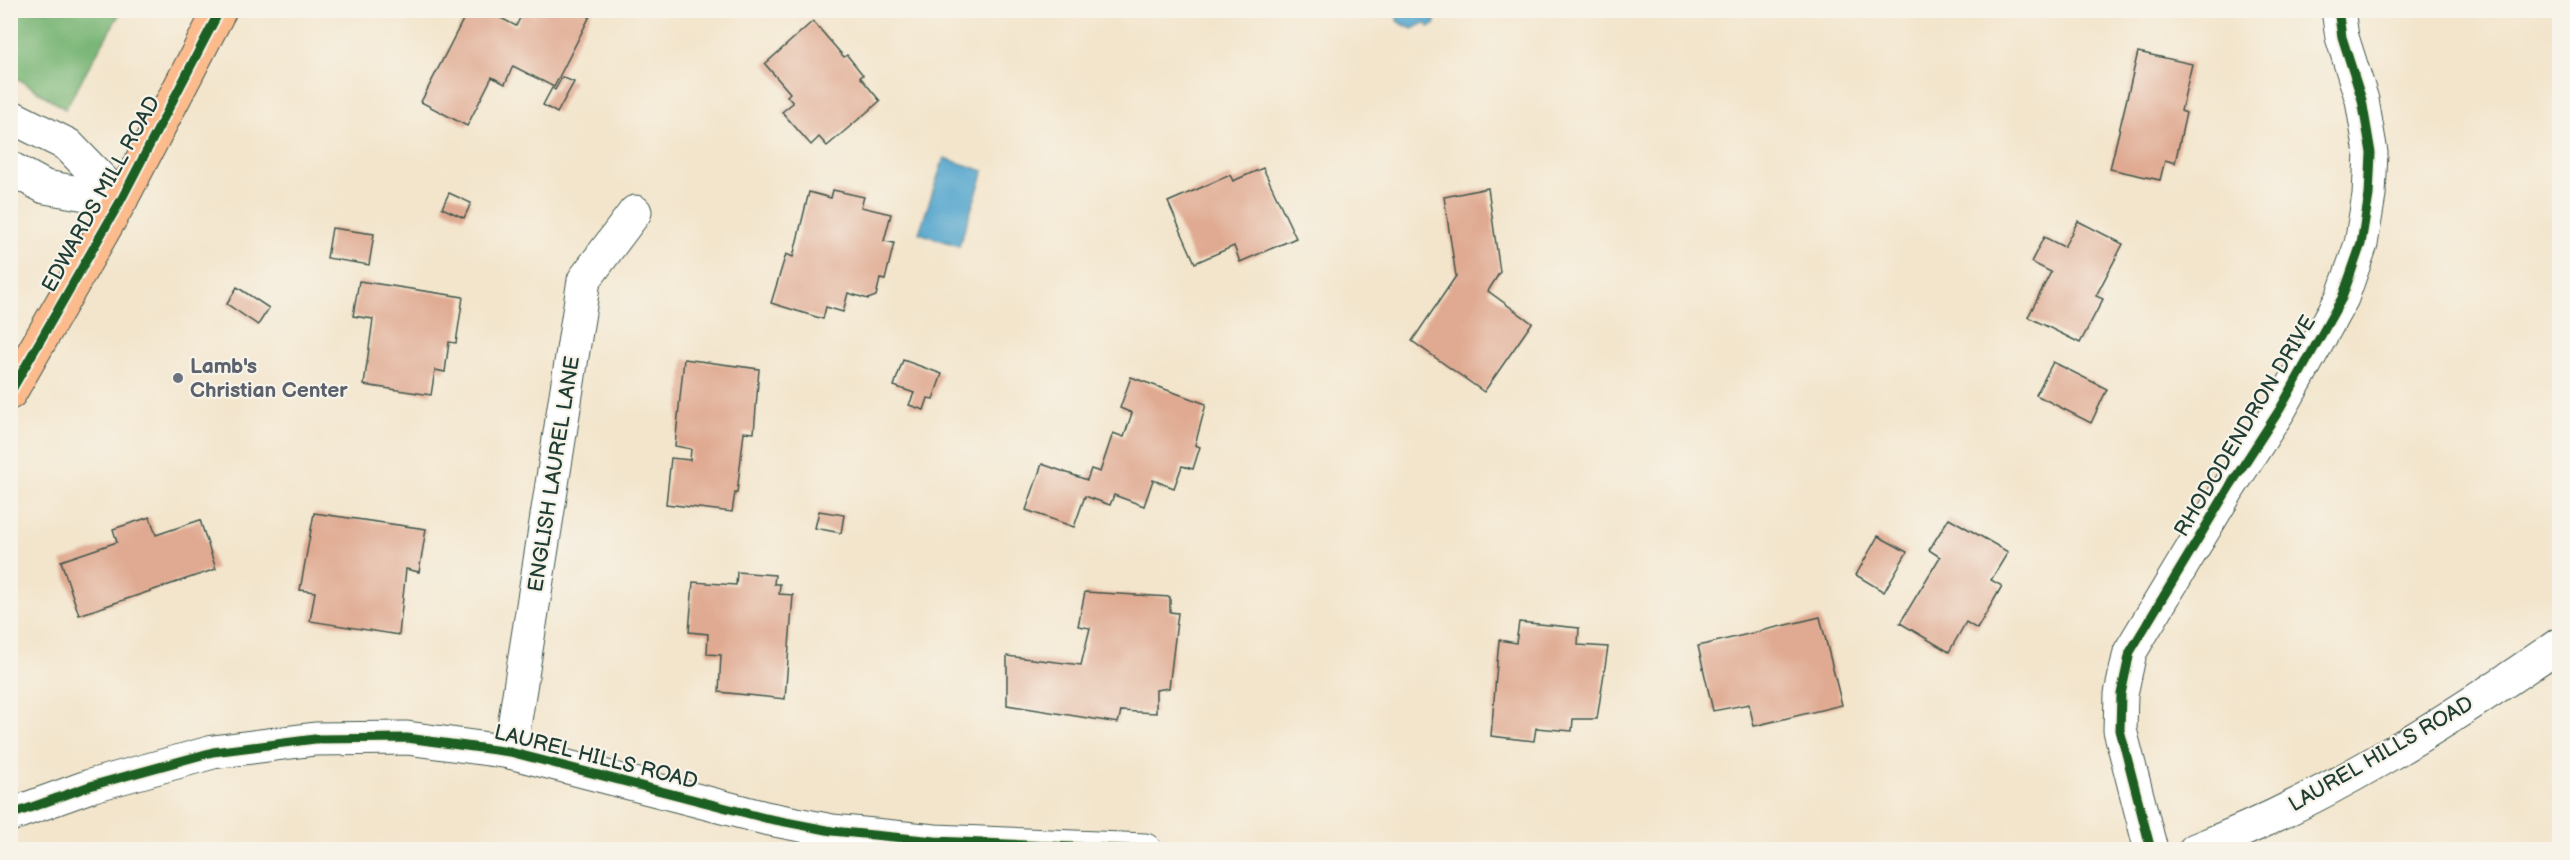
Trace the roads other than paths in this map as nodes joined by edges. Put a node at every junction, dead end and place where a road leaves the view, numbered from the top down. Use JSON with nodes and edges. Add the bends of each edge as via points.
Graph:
{"nodes":[{"id":1,"x":220,"y":10,"type":"edge"},
{"id":2,"x":2338,"y":10,"type":"edge"},
{"id":3,"x":10,"y":116,"type":"edge"},
{"id":4,"x":10,"y":168,"type":"edge"},
{"id":5,"x":121,"y":200,"type":"junction"},
{"id":6,"x":635,"y":212,"type":"dead end"},
{"id":7,"x":10,"y":393,"type":"edge"},
{"id":8,"x":2559,"y":644,"type":"edge"},
{"id":9,"x":510,"y":752,"type":"junction"},
{"id":10,"x":10,"y":814,"type":"edge"},
{"id":11,"x":1145,"y":849,"type":"edge"},
{"id":12,"x":2151,"y":849,"type":"edge"},
{"id":13,"x":2195,"y":849,"type":"edge"}],
"edges":[{"from":1,"to":5,"type":"main road","name":"EDWARDS MILL ROAD"},
{"from":2,"to":12,"type":"street","name":"RHODODENDRON DRIVE","via":[[2362,100],[2371,153],[2361,244],[2342,298],[2292,388],[2130,652],[2121,694],[2120,730]]},
{"from":3,"to":5,"type":"street","via":[[68,145]]},
{"from":4,"to":5,"type":"street","via":[[45,187]]},
{"from":5,"to":7,"type":"main road","name":"EDWARDS MILL ROAD"},
{"from":6,"to":9,"type":"street","name":"ENGLISH LAUREL LANE","via":[[584,280]]},
{"from":8,"to":13,"type":"street","name":"LAUREL HILLS ROAD","via":[[2370,765],[2317,794]]},
{"from":9,"to":10,"type":"street","name":"LAUREL HILLS ROAD","via":[[407,738],[304,740],[213,752],[90,786]]},
{"from":9,"to":11,"type":"street","name":"LAUREL HILLS ROAD","via":[[832,831],[935,841]]}]}
